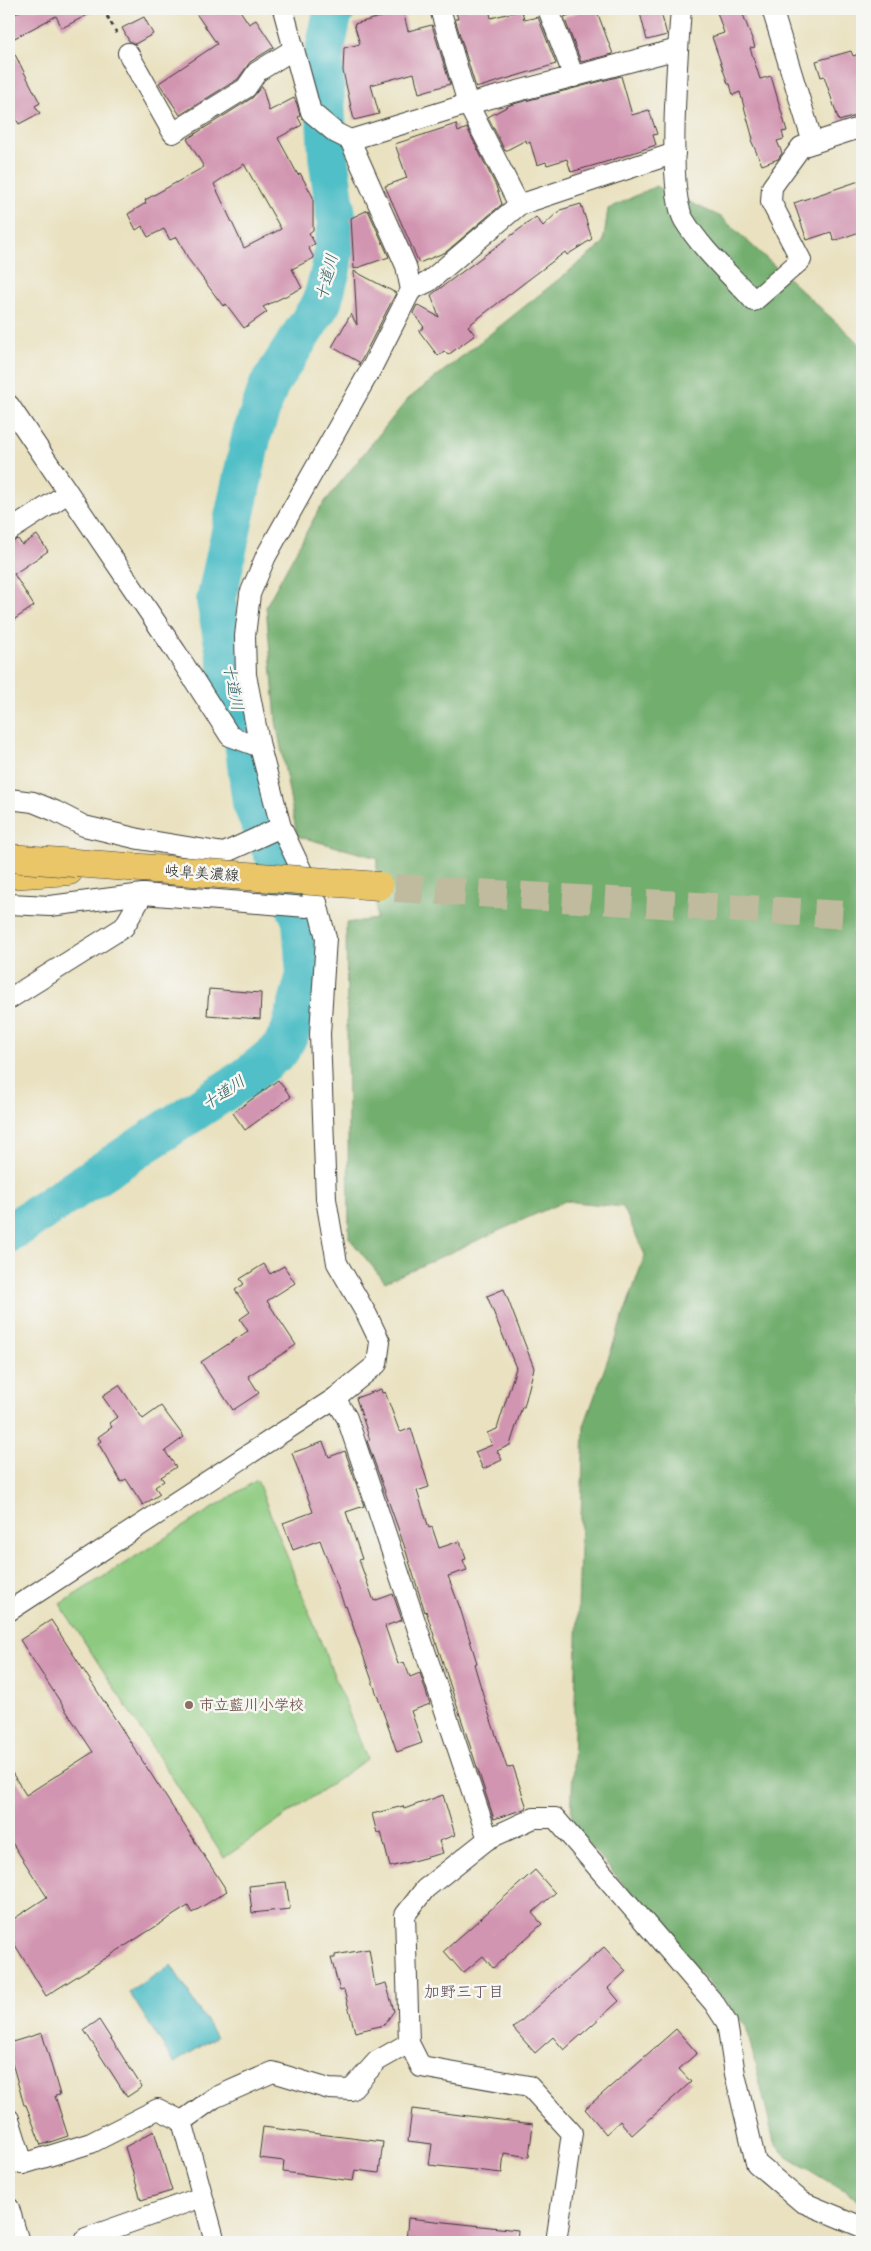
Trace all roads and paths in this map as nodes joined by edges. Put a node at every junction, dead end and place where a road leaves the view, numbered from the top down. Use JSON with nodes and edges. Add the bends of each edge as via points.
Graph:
{"nodes":[{"id":1,"x":103,"y":9,"type":"edge"},
{"id":2,"x":283,"y":9,"type":"edge"},
{"id":3,"x":440,"y":9,"type":"edge"},
{"id":4,"x":548,"y":9,"type":"edge"},
{"id":5,"x":681,"y":9,"type":"edge"},
{"id":6,"x":772,"y":9,"type":"edge"},
{"id":7,"x":294,"y":48,"type":"junction"},
{"id":8,"x":678,"y":49,"type":"junction"},
{"id":9,"x":128,"y":53,"type":"joint"},
{"id":10,"x":574,"y":77,"type":"junction"},
{"id":11,"x":468,"y":104,"type":"junction"},
{"id":12,"x":862,"y":127,"type":"edge"},
{"id":13,"x":343,"y":136,"type":"junction"},
{"id":14,"x":813,"y":143,"type":"junction"},
{"id":15,"x":675,"y":153,"type":"junction"},
{"id":16,"x":519,"y":205,"type":"junction"},
{"id":17,"x":411,"y":290,"type":"junction"},
{"id":18,"x":9,"y":405,"type":"edge"},
{"id":19,"x":68,"y":493,"type":"junction"},
{"id":20,"x":9,"y":531,"type":"edge"},
{"id":21,"x":251,"y":744,"type":"junction"},
{"id":22,"x":9,"y":799,"type":"edge"},
{"id":23,"x":271,"y":832,"type":"junction"},
{"id":24,"x":224,"y":853,"type":"junction"},
{"id":25,"x":9,"y":858,"type":"edge"},
{"id":26,"x":123,"y":867,"type":"junction"},
{"id":27,"x":9,"y":875,"type":"edge"},
{"id":28,"x":387,"y":887,"type":"tunnel mouth"},
{"id":29,"x":153,"y":895,"type":"junction"},
{"id":30,"x":9,"y":904,"type":"edge"},
{"id":31,"x":318,"y":904,"type":"junction"},
{"id":32,"x":9,"y":999,"type":"edge"},
{"id":33,"x":335,"y":1398,"type":"junction"},
{"id":34,"x":9,"y":1612,"type":"edge"},
{"id":35,"x":488,"y":1840,"type":"junction"},
{"id":36,"x":409,"y":2043,"type":"junction"},
{"id":37,"x":9,"y":2119,"type":"edge"},
{"id":38,"x":182,"y":2121,"type":"junction"},
{"id":39,"x":16,"y":2162,"type":"edge"},
{"id":40,"x":202,"y":2197,"type":"junction"},
{"id":41,"x":9,"y":2208,"type":"edge"},
{"id":42,"x":862,"y":2227,"type":"edge"},
{"id":43,"x":19,"y":2242,"type":"edge"},
{"id":44,"x":88,"y":2242,"type":"edge"},
{"id":45,"x":215,"y":2242,"type":"edge"},
{"id":46,"x":556,"y":2242,"type":"edge"}],
"edges":[{"from":1,"to":9,"type":"path"},
{"from":2,"to":7,"type":"street"},
{"from":3,"to":11,"type":"street"},
{"from":4,"to":10,"type":"street"},
{"from":5,"to":8,"type":"street"},
{"from":6,"to":14,"type":"street"},
{"from":7,"to":9,"type":"street","via":[[257,72],[246,88],[173,133]]},
{"from":7,"to":13,"type":"street","via":[[311,112]]},
{"from":8,"to":10,"type":"street"},
{"from":8,"to":15,"type":"street"},
{"from":10,"to":11,"type":"street"},
{"from":11,"to":13,"type":"street"},
{"from":11,"to":16,"type":"street"},
{"from":12,"to":14,"type":"street"},
{"from":13,"to":17,"type":"street","via":[[406,266]]},
{"from":14,"to":15,"type":"street","via":[[802,146],[772,187],[771,202],[802,260],[754,301],[700,242],[684,219],[677,198]]},
{"from":15,"to":16,"type":"street"},
{"from":16,"to":17,"type":"street","via":[[428,282]]},
{"from":17,"to":21,"type":"street","via":[[372,367],[266,556],[250,594],[245,636]]},
{"from":18,"to":19,"type":"street"},
{"from":19,"to":20,"type":"street"},
{"from":19,"to":21,"type":"street","via":[[230,736]]},
{"from":21,"to":23,"type":"street"},
{"from":22,"to":24,"type":"street","via":[[33,802],[84,826]]},
{"from":23,"to":24,"type":"street"},
{"from":23,"to":31,"type":"street"},
{"from":24,"to":29,"type":"street"},
{"from":25,"to":26,"type":"main road","name":"岐阜美濃線","bridge":true},
{"from":26,"to":27,"type":"main road","bridge":true},
{"from":26,"to":28,"type":"main road","name":"岐阜美濃線","bridge":true},
{"from":29,"to":30,"type":"street","via":[[50,906]]},
{"from":29,"to":31,"type":"street","via":[[307,907]]},
{"from":29,"to":32,"type":"street","via":[[124,927]]},
{"from":31,"to":33,"type":"street","via":[[326,938],[320,1034],[326,1199],[337,1263],[380,1342],[377,1364]]},
{"from":33,"to":34,"type":"street"},
{"from":33,"to":35,"type":"street","via":[[347,1418]]},
{"from":35,"to":36,"type":"street","via":[[425,1889],[405,1915]]},
{"from":35,"to":42,"type":"street","via":[[534,1818],[555,1818],[714,2003],[727,2023],[735,2074],[756,2163],[802,2202]]},
{"from":36,"to":38,"type":"street","via":[[378,2061],[352,2090],[329,2089],[273,2072],[214,2098]]},
{"from":36,"to":46,"type":"street","via":[[421,2067],[529,2086],[572,2133]]},
{"from":37,"to":39,"type":"street"},
{"from":38,"to":39,"type":"street","via":[[158,2109],[91,2144]]},
{"from":38,"to":40,"type":"street"},
{"from":40,"to":44,"type":"street","via":[[86,2238]]},
{"from":40,"to":45,"type":"street"},
{"from":41,"to":43,"type":"street"}]}
